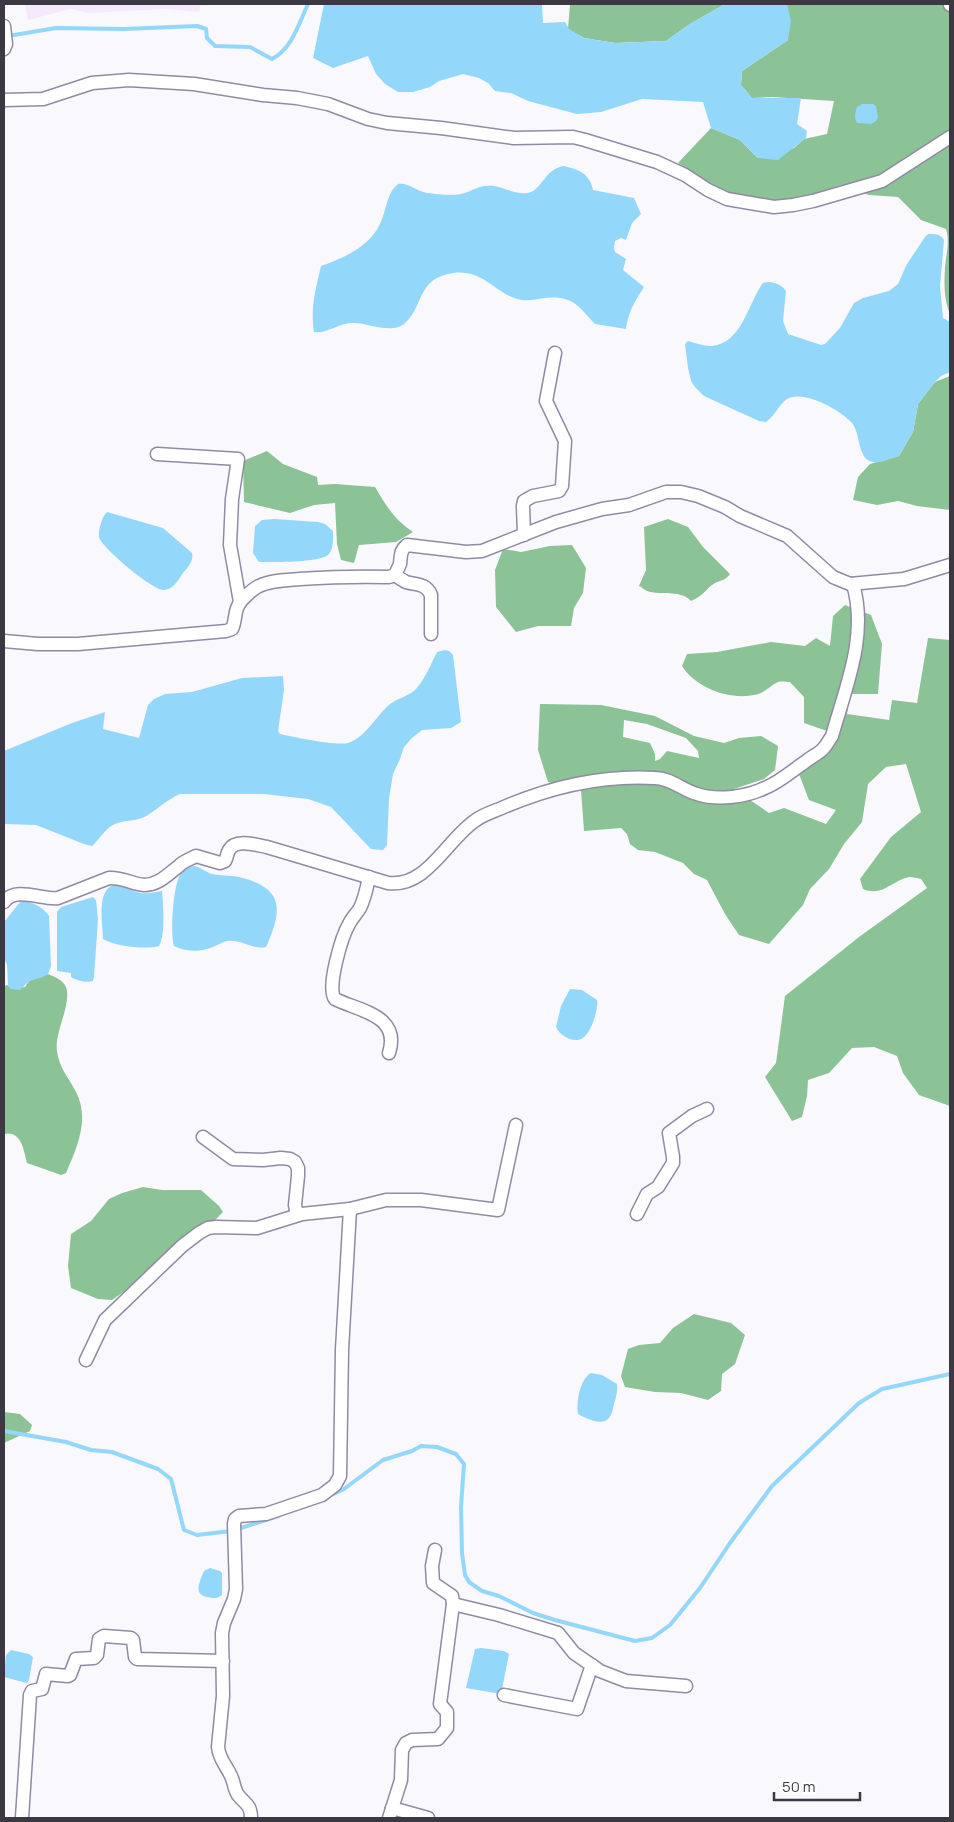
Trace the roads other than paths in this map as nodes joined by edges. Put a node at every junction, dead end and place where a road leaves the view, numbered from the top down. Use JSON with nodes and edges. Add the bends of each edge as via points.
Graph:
{"nodes":[{"id":1,"x":4,"y":26,"type":"edge"},
{"id":2,"x":4,"y":49,"type":"edge"},
{"id":3,"x":4,"y":100,"type":"edge"},
{"id":4,"x":950,"y":137,"type":"edge"},
{"id":5,"x":555,"y":353,"type":"dead end"},
{"id":6,"x":157,"y":454,"type":"dead end"},
{"id":7,"x":524,"y":535,"type":"junction"},
{"id":8,"x":950,"y":565,"type":"edge"},
{"id":9,"x":395,"y":575,"type":"junction"},
{"id":10,"x":853,"y":584,"type":"junction"},
{"id":11,"x":240,"y":602,"type":"junction"},
{"id":12,"x":431,"y":634,"type":"dead end"},
{"id":13,"x":4,"y":641,"type":"edge"},
{"id":14,"x":370,"y":877,"type":"junction"},
{"id":15,"x":4,"y":902,"type":"edge"},
{"id":16,"x":389,"y":1053,"type":"dead end"},
{"id":17,"x":707,"y":1109,"type":"dead end"},
{"id":18,"x":516,"y":1125,"type":"dead end"},
{"id":19,"x":203,"y":1137,"type":"dead end"},
{"id":20,"x":350,"y":1209,"type":"junction"},
{"id":21,"x":637,"y":1214,"type":"dead end"},
{"id":22,"x":297,"y":1216,"type":"junction"},
{"id":23,"x":86,"y":1360,"type":"dead end"},
{"id":24,"x":436,"y":1550,"type":"dead end"},
{"id":25,"x":453,"y":1604,"type":"junction"},
{"id":26,"x":223,"y":1661,"type":"junction"},
{"id":27,"x":592,"y":1665,"type":"junction"},
{"id":28,"x":686,"y":1686,"type":"dead end"},
{"id":29,"x":504,"y":1696,"type":"dead end"},
{"id":30,"x":391,"y":1813,"type":"edge"},
{"id":31,"x":22,"y":1818,"type":"edge"},
{"id":32,"x":251,"y":1818,"type":"edge"},
{"id":33,"x":428,"y":1818,"type":"edge"}],
"edges":[{"from":1,"to":2,"type":"street"},
{"from":3,"to":4,"type":"street","via":[[43,99],[92,83],[129,80],[194,84],[297,98],[387,123],[514,138],[573,137],[657,162],[727,199],[774,207],[813,201],[882,181]]},
{"from":5,"to":7,"type":"street","via":[[546,401],[564,441],[562,486],[559,491],[527,497],[524,501]]},
{"from":6,"to":11,"type":"street","via":[[238,459],[230,545]]},
{"from":7,"to":9,"type":"street","via":[[482,551],[407,545],[399,557]]},
{"from":7,"to":10,"type":"street","via":[[583,514],[644,501],[656,494],[681,492],[725,507],[787,536],[833,577]]},
{"from":8,"to":10,"type":"street","via":[[904,580]]},
{"from":9,"to":11,"type":"street","via":[[281,580],[259,586]]},
{"from":9,"to":12,"type":"street","via":[[428,590]]},
{"from":10,"to":14,"type":"street","via":[[859,617],[857,649],[832,736],[823,748],[767,787],[719,797],[696,794],[659,778],[606,779],[567,786],[477,819],[412,881],[398,884]]},
{"from":11,"to":13,"type":"street","via":[[235,610],[232,629],[226,632],[78,644]]},
{"from":14,"to":15,"type":"street","via":[[248,843],[235,844],[225,861],[196,856],[152,884],[144,885],[116,877],[58,898],[20,894]]},
{"from":14,"to":16,"type":"street","via":[[360,908],[342,940],[332,996],[374,1014],[384,1022],[392,1042]]},
{"from":17,"to":21,"type":"street","via":[[669,1133],[672,1163],[658,1187],[647,1194]]},
{"from":18,"to":20,"type":"street","via":[[498,1210],[403,1199]]},
{"from":19,"to":22,"type":"street","via":[[233,1159],[281,1158],[295,1162],[298,1168]]},
{"from":20,"to":22,"type":"street"},
{"from":20,"to":26,"type":"street","via":[[342,1350],[340,1476],[335,1485],[322,1495],[266,1514],[235,1519],[236,1589],[222,1634]]},
{"from":22,"to":23,"type":"street","via":[[257,1228],[216,1227],[198,1233],[106,1320]]},
{"from":24,"to":25,"type":"street","via":[[432,1566],[433,1583],[452,1596]]},
{"from":25,"to":27,"type":"street","via":[[558,1633],[574,1653]]},
{"from":25,"to":30,"type":"street","via":[[440,1704],[447,1712],[447,1728],[438,1739],[406,1743],[402,1750],[401,1780]]},
{"from":26,"to":31,"type":"street","via":[[138,1659],[131,1638],[104,1636],[99,1639],[97,1655],[76,1659],[70,1675],[46,1674],[42,1689],[32,1691],[30,1696]]},
{"from":26,"to":32,"type":"street","via":[[219,1755],[238,1795],[250,1808]]},
{"from":27,"to":28,"type":"street","via":[[626,1681]]},
{"from":27,"to":29,"type":"street","via":[[577,1709]]},
{"from":30,"to":33,"type":"street"}]}
